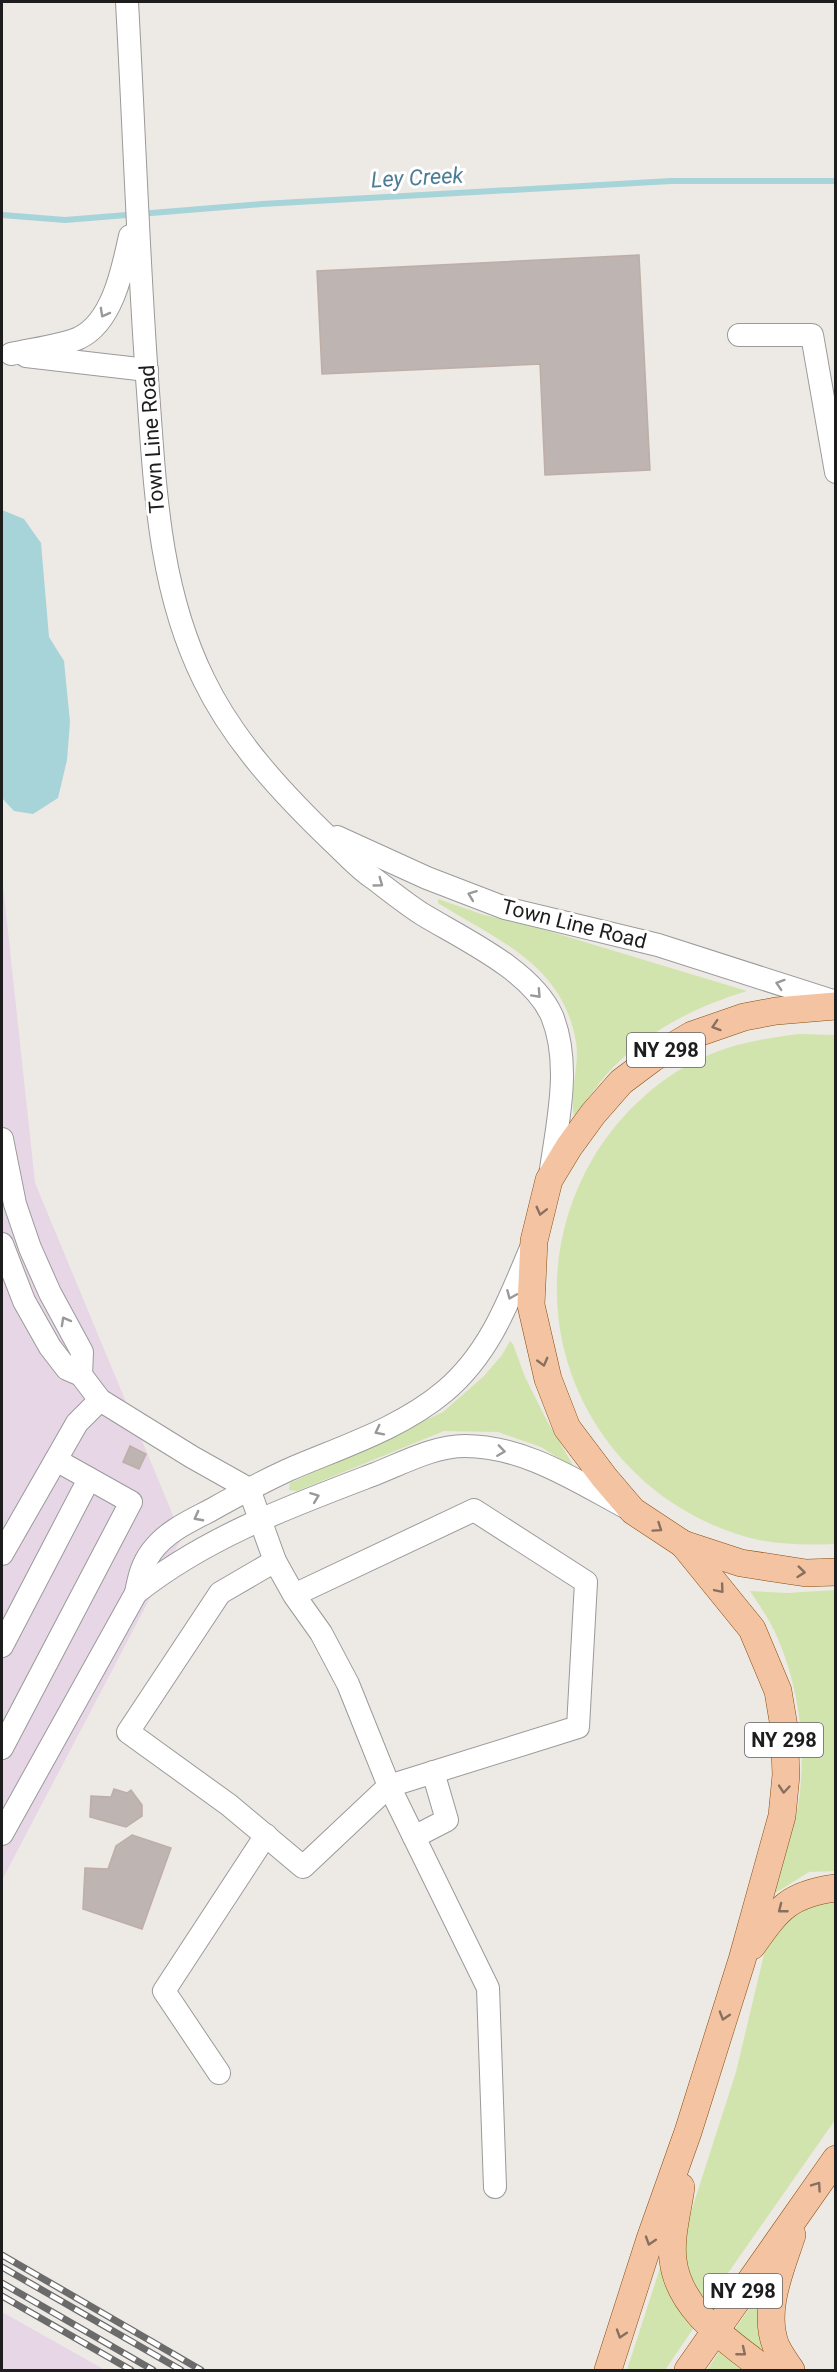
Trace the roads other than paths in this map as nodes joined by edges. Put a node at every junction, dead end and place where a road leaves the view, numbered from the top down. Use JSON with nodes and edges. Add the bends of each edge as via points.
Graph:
{"nodes":[{"id":1,"x":127,"y":2,"type":"edge"},
{"id":2,"x":132,"y":256,"type":"junction"},
{"id":3,"x":739,"y":336,"type":"dead end"},
{"id":4,"x":6,"y":354,"type":"edge"},
{"id":5,"x":147,"y":370,"type":"junction"},
{"id":6,"x":836,"y":472,"type":"edge"},
{"id":7,"x":320,"y":829,"type":"junction"},
{"id":8,"x":836,"y":1004,"type":"edge"},
{"id":9,"x":2,"y":1139,"type":"edge"},
{"id":10,"x":549,"y":1180,"type":"junction"},
{"id":11,"x":534,"y":1241,"type":"junction"},
{"id":12,"x":2,"y":1244,"type":"edge"},
{"id":13,"x":81,"y":1375,"type":"junction"},
{"id":14,"x":100,"y":1400,"type":"junction"},
{"id":15,"x":56,"y":1460,"type":"junction"},
{"id":16,"x":89,"y":1479,"type":"junction"},
{"id":17,"x":249,"y":1489,"type":"junction"},
{"id":18,"x":633,"y":1511,"type":"junction"},
{"id":19,"x":262,"y":1521,"type":"junction"},
{"id":20,"x":683,"y":1544,"type":"junction"},
{"id":21,"x":2,"y":1554,"type":"edge"},
{"id":22,"x":275,"y":1561,"type":"junction"},
{"id":23,"x":836,"y":1572,"type":"edge"},
{"id":24,"x":135,"y":1593,"type":"junction"},
{"id":25,"x":294,"y":1595,"type":"junction"},
{"id":26,"x":2,"y":1646,"type":"edge"},
{"id":27,"x":2,"y":1748,"type":"edge"},
{"id":28,"x":433,"y":1772,"type":"junction"},
{"id":29,"x":389,"y":1786,"type":"junction"},
{"id":30,"x":2,"y":1834,"type":"edge"},
{"id":31,"x":266,"y":1835,"type":"junction"},
{"id":32,"x":414,"y":1837,"type":"junction"},
{"id":33,"x":836,"y":1888,"type":"edge"},
{"id":34,"x":742,"y":1960,"type":"junction"},
{"id":35,"x":219,"y":2073,"type":"dead end"},
{"id":36,"x":688,"y":2132,"type":"junction"},
{"id":37,"x":836,"y":2159,"type":"edge"},
{"id":38,"x":495,"y":2187,"type":"dead end"},
{"id":39,"x":799,"y":2212,"type":"junction"},
{"id":40,"x":716,"y":2330,"type":"junction"},
{"id":41,"x":608,"y":2370,"type":"edge"},
{"id":42,"x":688,"y":2370,"type":"edge"},
{"id":43,"x":765,"y":2370,"type":"edge"},
{"id":44,"x":791,"y":2370,"type":"edge"}],
"edges":[{"from":1,"to":2,"type":"street","via":[[137,199]]},
{"from":2,"to":4,"type":"street","one_way":true,"via":[[98,323],[80,338]]},
{"from":2,"to":5,"type":"street","name":"Town Line Road"},
{"from":3,"to":6,"type":"street","via":[[812,335]]},
{"from":4,"to":5,"type":"street"},
{"from":5,"to":7,"type":"street","name":"Town Line Road","via":[[158,521],[173,602],[204,680],[233,729],[280,788]]},
{"from":8,"to":7,"type":"street","name":"Town Line Road","one_way":true,"via":[[658,945],[505,908],[427,878]]},
{"from":7,"to":10,"type":"street","name":"Town Line Road","one_way":true,"via":[[369,876],[419,912],[505,963],[546,1003],[554,1020],[562,1091]]},
{"from":8,"to":10,"type":"main road","number":"NY 298","one_way":true,"via":[[744,1017],[692,1035],[662,1052],[621,1082],[592,1114]]},
{"from":13,"to":9,"type":"street","one_way":true,"via":[[82,1352],[50,1293],[15,1204]]},
{"from":10,"to":11,"type":"main road","number":"NY 298","one_way":true},
{"from":11,"to":17,"type":"street","one_way":true,"via":[[500,1322],[477,1357],[447,1390],[418,1411],[377,1432]]},
{"from":11,"to":18,"type":"main road","number":"NY 298","one_way":true,"via":[[531,1305],[548,1379],[567,1428]]},
{"from":12,"to":13,"type":"street","via":[[24,1301],[50,1347],[67,1369]]},
{"from":13,"to":14,"type":"street"},
{"from":14,"to":15,"type":"street","via":[[77,1424]]},
{"from":14,"to":17,"type":"street"},
{"from":15,"to":16,"type":"street"},
{"from":15,"to":21,"type":"street"},
{"from":16,"to":26,"type":"street"},
{"from":16,"to":27,"type":"street","via":[[131,1502]]},
{"from":17,"to":19,"type":"street"},
{"from":17,"to":24,"type":"street","one_way":true,"via":[[165,1537],[141,1570]]},
{"from":19,"to":18,"type":"street","one_way":true,"via":[[438,1450],[466,1446],[515,1453],[541,1463]]},
{"from":18,"to":20,"type":"main road","number":"NY 298","one_way":true},
{"from":19,"to":22,"type":"street"},
{"from":19,"to":24,"type":"street","via":[[227,1535],[161,1572]]},
{"from":20,"to":23,"type":"main road","one_way":true,"via":[[741,1563],[806,1573]]},
{"from":20,"to":34,"type":"main road","number":"NY 298","one_way":true,"via":[[752,1629],[778,1691],[784,1727],[786,1775],[782,1816]]},
{"from":22,"to":25,"type":"street"},
{"from":22,"to":31,"type":"street","via":[[220,1593],[128,1732]]},
{"from":24,"to":30,"type":"street"},
{"from":25,"to":28,"type":"street","via":[[474,1510],[586,1582],[578,1727]]},
{"from":25,"to":29,"type":"street","via":[[321,1633],[348,1684]]},
{"from":28,"to":29,"type":"street"},
{"from":28,"to":32,"type":"street","via":[[447,1820]]},
{"from":29,"to":31,"type":"street","via":[[303,1867]]},
{"from":29,"to":32,"type":"street"},
{"from":31,"to":35,"type":"street","via":[[164,1991]]},
{"from":32,"to":38,"type":"street","via":[[488,1988]]},
{"from":33,"to":34,"type":"main road","one_way":true,"via":[[809,1892],[783,1907]]},
{"from":34,"to":36,"type":"main road","number":"NY 298","one_way":true},
{"from":36,"to":40,"type":"main road","via":[[673,2262],[685,2297]]},
{"from":36,"to":41,"type":"main road","number":"NY 298","one_way":true},
{"from":39,"to":37,"type":"main road","number":"NY 298","one_way":true},
{"from":39,"to":40,"type":"main road","number":"NY 298"},
{"from":39,"to":44,"type":"main road","via":[[774,2291],[771,2316],[776,2346]]},
{"from":40,"to":42,"type":"main road","number":"NY 298"},
{"from":40,"to":43,"type":"main road","one_way":true}]}
